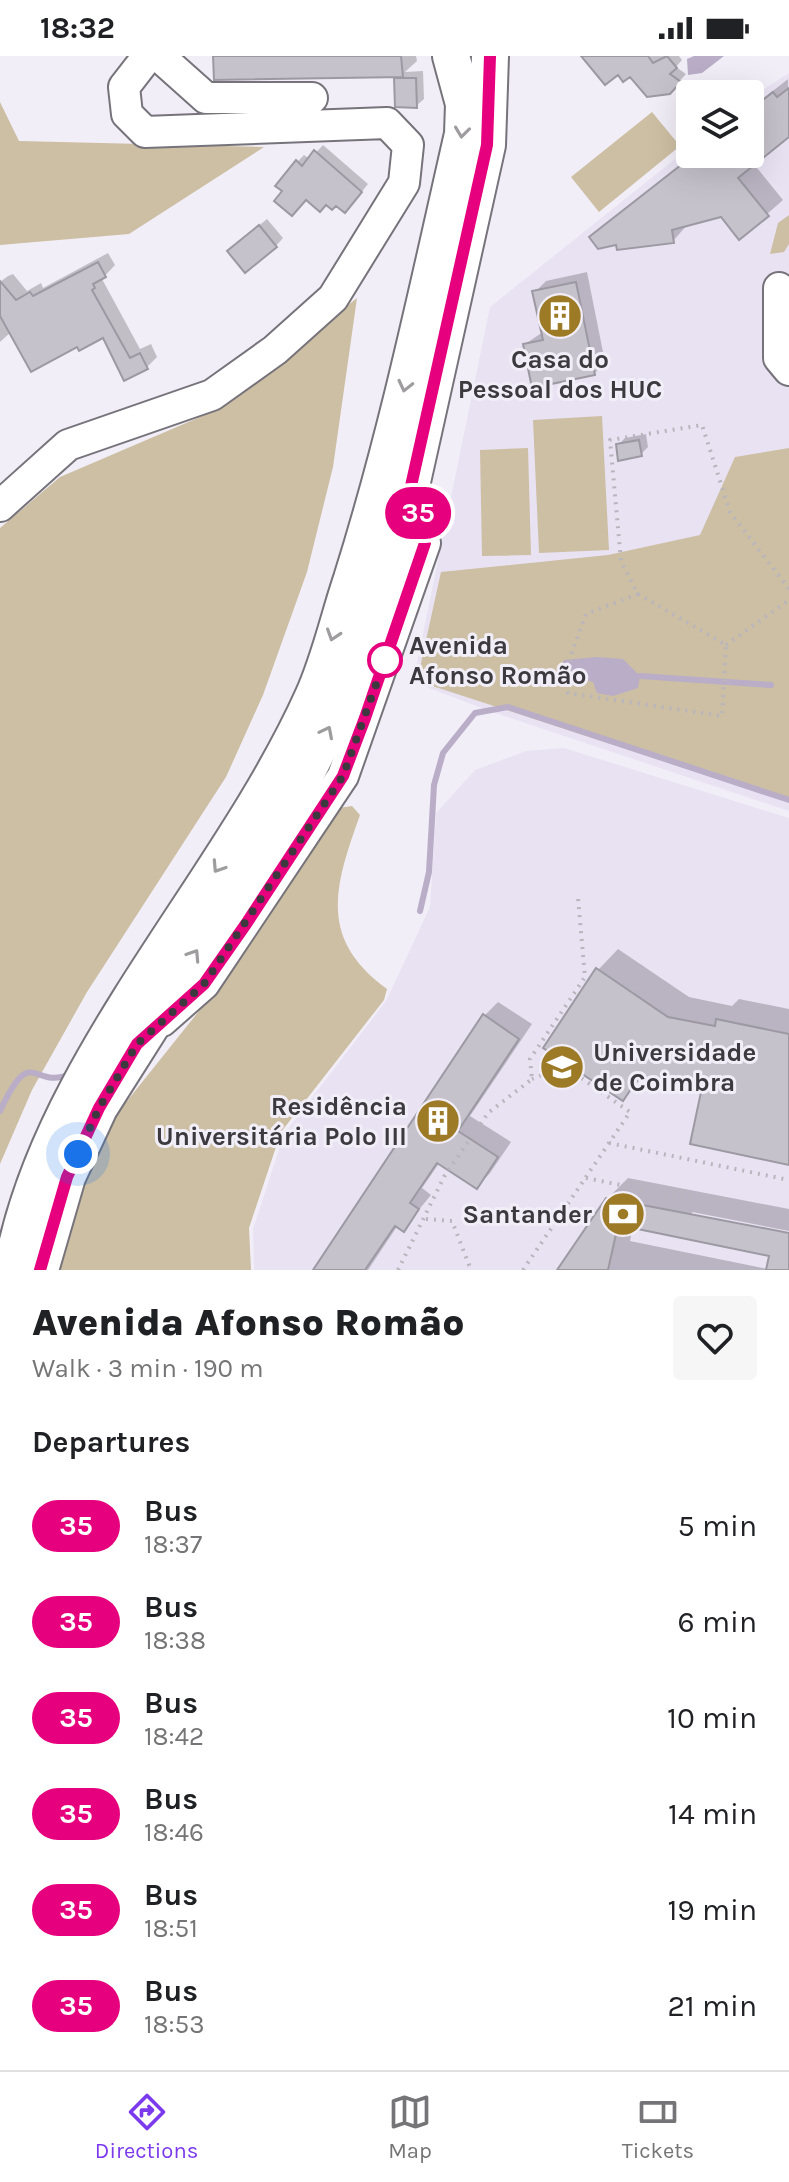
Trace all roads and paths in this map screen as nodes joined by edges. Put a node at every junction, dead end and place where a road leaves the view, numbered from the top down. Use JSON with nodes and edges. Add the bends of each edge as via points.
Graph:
{"nodes":[{"id":1,"x":148,"y":56,"type":"edge"},
{"id":2,"x":159,"y":56,"type":"edge"},
{"id":3,"x":451,"y":56,"type":"edge"},
{"id":4,"x":490,"y":56,"type":"edge"},
{"id":5,"x":514,"y":56,"type":"edge"},
{"id":6,"x":312,"y":98,"type":"dead end"},
{"id":7,"x":487,"y":145,"type":"junction"},
{"id":8,"x":779,"y":288,"type":"dead end"},
{"id":9,"x":789,"y":370,"type":"edge"},
{"id":10,"x":0,"y":506,"type":"edge"},
{"id":11,"x":789,"y":589,"type":"edge"},
{"id":12,"x":638,"y":594,"type":"junction"},
{"id":13,"x":789,"y":600,"type":"edge"},
{"id":14,"x":726,"y":645,"type":"junction"},
{"id":15,"x":578,"y":898,"type":"dead end"},
{"id":16,"x":532,"y":1079,"type":"junction"},
{"id":17,"x":609,"y":1143,"type":"junction"},
{"id":18,"x":586,"y":1178,"type":"junction"},
{"id":19,"x":789,"y":1180,"type":"edge"},
{"id":20,"x":426,"y":1219,"type":"junction"},
{"id":21,"x":789,"y":1219,"type":"edge"},
{"id":22,"x":12,"y":1270,"type":"edge"},
{"id":23,"x":40,"y":1270,"type":"edge"},
{"id":24,"x":398,"y":1270,"type":"edge"},
{"id":25,"x":471,"y":1270,"type":"edge"},
{"id":26,"x":523,"y":1270,"type":"edge"}],
"edges":[{"from":1,"to":10,"type":"street","via":[[124,87],[127,114],[145,132],[387,123],[408,145],[404,183],[333,298],[275,350],[212,395],[68,445]]},
{"from":2,"to":6,"type":"street","via":[[206,98]]},
{"from":3,"to":22,"type":"main road","one_way":true,"via":[[464,104],[463,134],[385,473],[315,694],[262,798],[78,1090],[47,1155]]},
{"from":4,"to":7,"type":"main road"},
{"from":5,"to":7,"type":"main road"},
{"from":23,"to":7,"type":"main road","one_way":true,"via":[[67,1177],[99,1108],[290,806],[339,707],[411,486]]},
{"from":8,"to":9,"type":"street","via":[[779,358]]},
{"from":11,"to":12,"type":"path","via":[[730,512],[702,425],[610,440],[621,561]]},
{"from":12,"to":14,"type":"path"},
{"from":12,"to":14,"type":"path","via":[[586,614],[572,652],[568,693],[722,716]]},
{"from":13,"to":14,"type":"path"},
{"from":15,"to":16,"type":"path","via":[[585,977],[530,1059]]},
{"from":16,"to":17,"type":"path","via":[[564,1066],[630,1112]]},
{"from":16,"to":20,"type":"path","via":[[488,1113],[445,1175]]},
{"from":17,"to":18,"type":"path"},
{"from":17,"to":19,"type":"path"},
{"from":18,"to":21,"type":"path"},
{"from":18,"to":26,"type":"path"},
{"from":20,"to":24,"type":"path"},
{"from":20,"to":25,"type":"path","via":[[452,1221]]}]}
